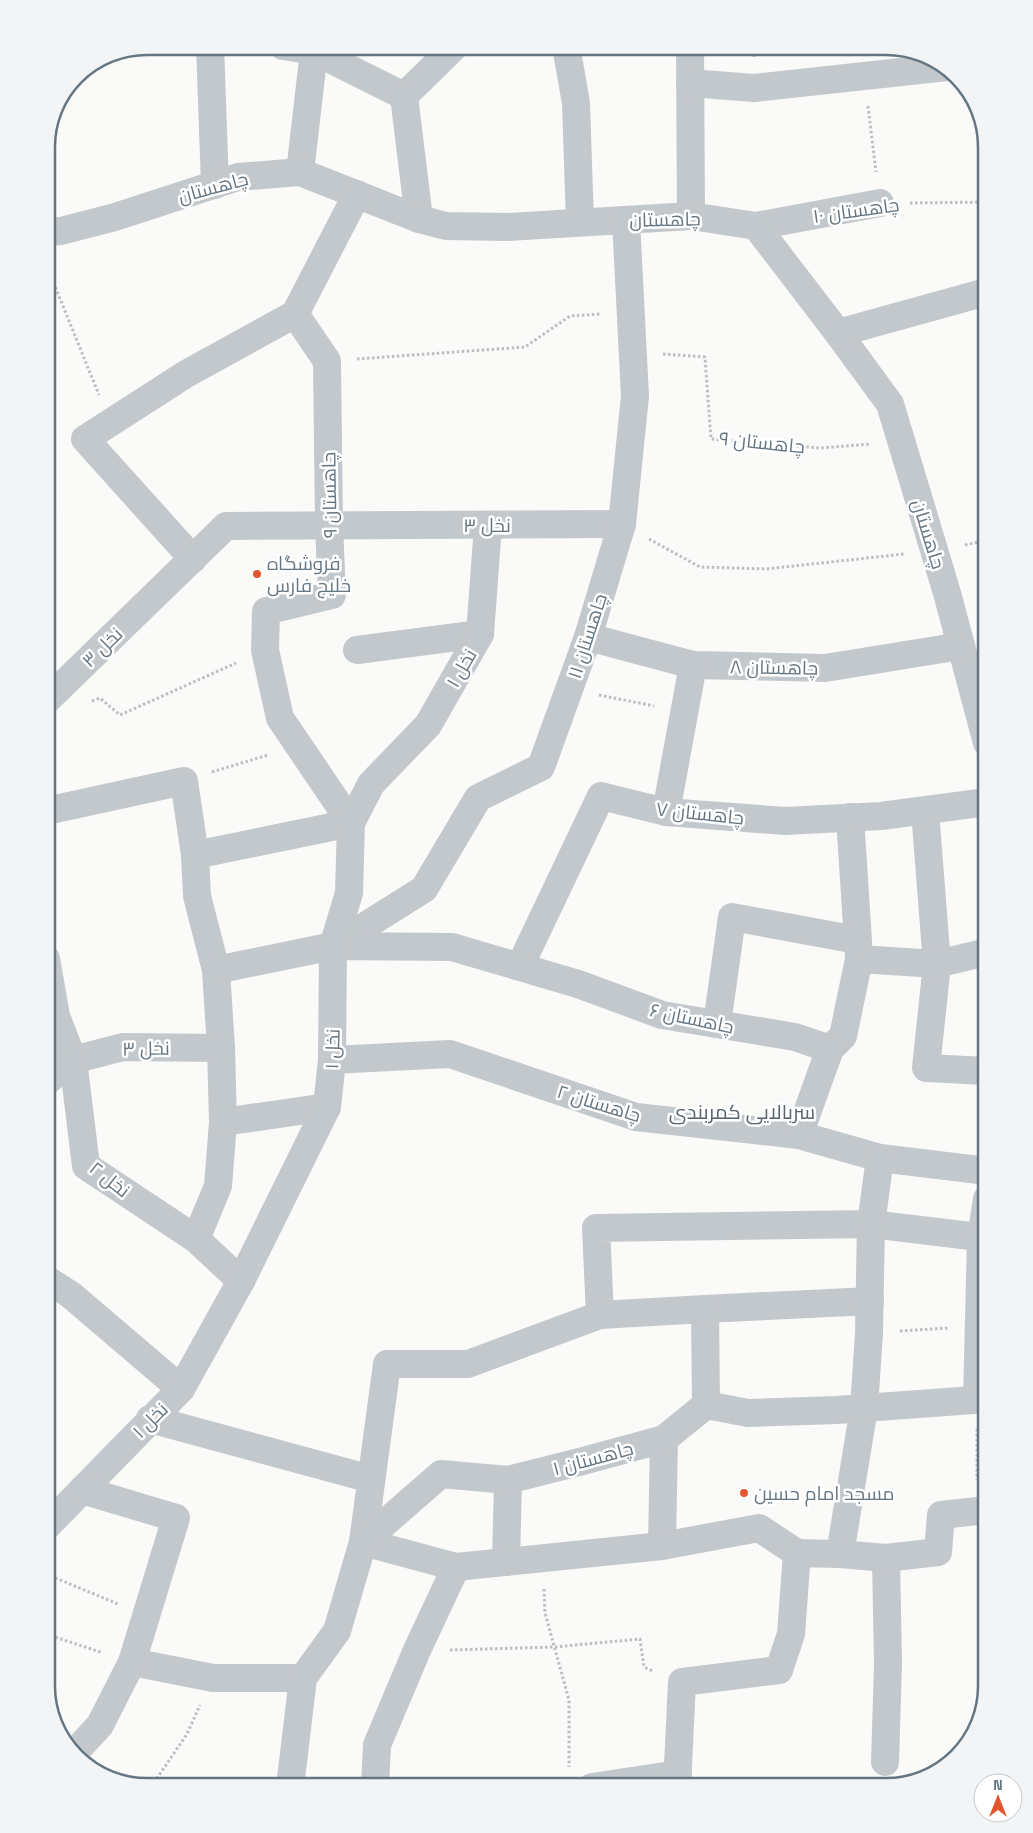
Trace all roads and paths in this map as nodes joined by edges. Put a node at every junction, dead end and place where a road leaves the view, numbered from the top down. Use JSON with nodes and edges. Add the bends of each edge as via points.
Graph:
{"nodes":[{"id":1,"x":210,"y":55,"type":"edge"},
{"id":2,"x":315,"y":55,"type":"edge"},
{"id":3,"x":329,"y":55,"type":"edge"},
{"id":4,"x":446,"y":55,"type":"edge"},
{"id":5,"x":568,"y":55,"type":"edge"},
{"id":6,"x":685,"y":55,"type":"edge"},
{"id":7,"x":933,"y":69,"type":"edge"},
{"id":8,"x":865,"y":76,"type":"junction"},
{"id":9,"x":690,"y":83,"type":"junction"},
{"id":10,"x":404,"y":96,"type":"junction"},
{"id":11,"x":300,"y":172,"type":"junction"},
{"id":12,"x":215,"y":185,"type":"junction"},
{"id":13,"x":357,"y":194,"type":"junction"},
{"id":14,"x":978,"y":202,"type":"edge"},
{"id":15,"x":880,"y":203,"type":"junction"},
{"id":16,"x":691,"y":216,"type":"junction"},
{"id":17,"x":419,"y":219,"type":"junction"},
{"id":18,"x":626,"y":220,"type":"junction"},
{"id":19,"x":580,"y":222,"type":"junction"},
{"id":20,"x":756,"y":226,"type":"junction"},
{"id":21,"x":55,"y":231,"type":"edge"},
{"id":22,"x":55,"y":286,"type":"edge"},
{"id":23,"x":978,"y":294,"type":"edge"},
{"id":24,"x":631,"y":311,"type":"junction"},
{"id":25,"x":295,"y":314,"type":"junction"},
{"id":26,"x":838,"y":333,"type":"junction"},
{"id":27,"x":662,"y":354,"type":"dead end"},
{"id":28,"x":328,"y":361,"type":"junction"},
{"id":29,"x":110,"y":423,"type":"junction"},
{"id":30,"x":902,"y":442,"type":"junction"},
{"id":31,"x":488,"y":524,"type":"junction"},
{"id":32,"x":622,"y":524,"type":"junction"},
{"id":33,"x":329,"y":526,"type":"junction"},
{"id":34,"x":978,"y":542,"type":"edge"},
{"id":35,"x":934,"y":550,"type":"junction"},
{"id":36,"x":193,"y":559,"type":"junction"},
{"id":37,"x":480,"y":634,"type":"junction"},
{"id":38,"x":588,"y":638,"type":"junction"},
{"id":39,"x":961,"y":646,"type":"junction"},
{"id":40,"x":265,"y":650,"type":"junction"},
{"id":41,"x":357,"y":650,"type":"dead end"},
{"id":42,"x":693,"y":666,"type":"junction"},
{"id":43,"x":569,"y":690,"type":"junction"},
{"id":44,"x":55,"y":692,"type":"edge"},
{"id":45,"x":978,"y":692,"type":"edge"},
{"id":46,"x":91,"y":701,"type":"dead end"},
{"id":47,"x":684,"y":712,"type":"junction"},
{"id":48,"x":298,"y":746,"type":"junction"},
{"id":49,"x":184,"y":781,"type":"junction"},
{"id":50,"x":978,"y":803,"type":"edge"},
{"id":51,"x":55,"y":809,"type":"edge"},
{"id":52,"x":925,"y":811,"type":"junction"},
{"id":53,"x":666,"y":812,"type":"junction"},
{"id":54,"x":850,"y":817,"type":"junction"},
{"id":55,"x":352,"y":823,"type":"junction"},
{"id":56,"x":195,"y":855,"type":"junction"},
{"id":57,"x":333,"y":946,"type":"junction"},
{"id":58,"x":858,"y":949,"type":"junction"},
{"id":59,"x":978,"y":954,"type":"edge"},
{"id":60,"x":937,"y":964,"type":"junction"},
{"id":61,"x":520,"y":966,"type":"junction"},
{"id":62,"x":216,"y":970,"type":"junction"},
{"id":63,"x":55,"y":1010,"type":"edge"},
{"id":64,"x":717,"y":1024,"type":"junction"},
{"id":65,"x":221,"y":1048,"type":"junction"},
{"id":66,"x":830,"y":1049,"type":"junction"},
{"id":67,"x":73,"y":1060,"type":"junction"},
{"id":68,"x":332,"y":1060,"type":"junction"},
{"id":69,"x":978,"y":1071,"type":"edge"},
{"id":70,"x":55,"y":1075,"type":"edge"},
{"id":71,"x":328,"y":1107,"type":"junction"},
{"id":72,"x":222,"y":1122,"type":"junction"},
{"id":73,"x":799,"y":1135,"type":"junction"},
{"id":74,"x":880,"y":1158,"type":"junction"},
{"id":75,"x":978,"y":1170,"type":"edge"},
{"id":76,"x":871,"y":1224,"type":"junction"},
{"id":77,"x":978,"y":1237,"type":"edge"},
{"id":78,"x":196,"y":1239,"type":"junction"},
{"id":79,"x":241,"y":1281,"type":"junction"},
{"id":80,"x":55,"y":1285,"type":"edge"},
{"id":81,"x":870,"y":1302,"type":"junction"},
{"id":82,"x":706,"y":1309,"type":"junction"},
{"id":83,"x":600,"y":1315,"type":"junction"},
{"id":84,"x":978,"y":1326,"type":"edge"},
{"id":85,"x":869,"y":1333,"type":"junction"},
{"id":86,"x":181,"y":1389,"type":"junction"},
{"id":87,"x":978,"y":1399,"type":"edge"},
{"id":88,"x":706,"y":1405,"type":"junction"},
{"id":89,"x":864,"y":1408,"type":"junction"},
{"id":90,"x":150,"y":1419,"type":"junction"},
{"id":91,"x":664,"y":1438,"type":"junction"},
{"id":92,"x":371,"y":1479,"type":"junction"},
{"id":93,"x":508,"y":1480,"type":"junction"},
{"id":94,"x":82,"y":1490,"type":"junction"},
{"id":95,"x":978,"y":1510,"type":"edge"},
{"id":96,"x":55,"y":1518,"type":"edge"},
{"id":97,"x":363,"y":1542,"type":"junction"},
{"id":98,"x":662,"y":1546,"type":"junction"},
{"id":99,"x":797,"y":1553,"type":"junction"},
{"id":100,"x":840,"y":1554,"type":"junction"},
{"id":101,"x":886,"y":1558,"type":"junction"},
{"id":102,"x":543,"y":1559,"type":"junction"},
{"id":103,"x":506,"y":1562,"type":"junction"},
{"id":104,"x":456,"y":1567,"type":"junction"},
{"id":105,"x":55,"y":1578,"type":"edge"},
{"id":106,"x":146,"y":1616,"type":"junction"},
{"id":107,"x":55,"y":1637,"type":"edge"},
{"id":108,"x":554,"y":1648,"type":"junction"},
{"id":109,"x":417,"y":1650,"type":"junction"},
{"id":110,"x":132,"y":1662,"type":"junction"},
{"id":111,"x":213,"y":1678,"type":"junction"},
{"id":112,"x":303,"y":1678,"type":"junction"},
{"id":113,"x":682,"y":1682,"type":"junction"},
{"id":114,"x":79,"y":1748,"type":"edge"},
{"id":115,"x":885,"y":1762,"type":"dead end"},
{"id":116,"x":569,"y":1767,"type":"dead end"},
{"id":117,"x":157,"y":1778,"type":"edge"},
{"id":118,"x":291,"y":1778,"type":"edge"},
{"id":119,"x":376,"y":1778,"type":"edge"},
{"id":120,"x":677,"y":1778,"type":"edge"}],
"edges":[{"from":1,"to":12,"type":"street"},
{"from":2,"to":11,"type":"street"},
{"from":3,"to":10,"type":"street"},
{"from":4,"to":10,"type":"street"},
{"from":5,"to":19,"type":"street","via":[[576,103]]},
{"from":6,"to":9,"type":"street"},
{"from":7,"to":8,"type":"street"},
{"from":8,"to":9,"type":"street","via":[[754,88]]},
{"from":8,"to":15,"type":"path"},
{"from":9,"to":16,"type":"street"},
{"from":10,"to":17,"type":"street"},
{"from":11,"to":12,"type":"street","name":"چاهستان","via":[[238,177]]},
{"from":11,"to":13,"type":"street","name":"چاهستان"},
{"from":12,"to":21,"type":"street","name":"چاهستان","via":[[115,217]]},
{"from":13,"to":17,"type":"street","name":"چاهستان"},
{"from":13,"to":25,"type":"street"},
{"from":14,"to":15,"type":"path","name":"چاهستان ۱۰"},
{"from":15,"to":20,"type":"street","name":"چاهستان ۱۰"},
{"from":16,"to":18,"type":"street","name":"چاهستان"},
{"from":16,"to":20,"type":"street","name":"چاهستان"},
{"from":17,"to":19,"type":"street","name":"چاهستان","via":[[463,227]]},
{"from":18,"to":19,"type":"street","name":"چاهستان"},
{"from":18,"to":24,"type":"street","name":"چاهستان ۱۱"},
{"from":20,"to":26,"type":"street","name":"چاهستان"},
{"from":22,"to":29,"type":"path"},
{"from":23,"to":26,"type":"street"},
{"from":24,"to":28,"type":"path","via":[[570,316],[524,347]]},
{"from":24,"to":32,"type":"street","name":"چاهستان ۱۱","via":[[635,396]]},
{"from":25,"to":28,"type":"street"},
{"from":25,"to":29,"type":"street","via":[[186,374]]},
{"from":26,"to":30,"type":"street","name":"چاهستان","via":[[890,404]]},
{"from":27,"to":30,"type":"path","name":"چاهستان ۹","via":[[706,357],[711,439],[820,448]]},
{"from":28,"to":33,"type":"street","name":"چاهستان ۹"},
{"from":29,"to":36,"type":"street","via":[[85,439]]},
{"from":30,"to":35,"type":"street","name":"چاهستان"},
{"from":31,"to":32,"type":"street","name":"نخل ۳"},
{"from":31,"to":33,"type":"street","name":"نخل ۳"},
{"from":31,"to":37,"type":"street","name":"نخل ۱"},
{"from":32,"to":35,"type":"path","via":[[700,567],[766,570]]},
{"from":32,"to":38,"type":"street","name":"چاهستان ۱۱"},
{"from":33,"to":36,"type":"street","name":"نخل ۳","via":[[226,526]]},
{"from":33,"to":40,"type":"street","name":"چاهستان ۹","via":[[332,595],[266,611]]},
{"from":34,"to":35,"type":"path"},
{"from":35,"to":39,"type":"street","name":"چاهستان"},
{"from":36,"to":44,"type":"street","name":"نخل ۳"},
{"from":37,"to":41,"type":"street"},
{"from":37,"to":55,"type":"street","name":"نخل ۱","via":[[428,725],[371,784]]},
{"from":38,"to":42,"type":"street","name":"چاهستان ۸"},
{"from":38,"to":43,"type":"street","name":"چاهستان ۱۱"},
{"from":39,"to":42,"type":"street","name":"چاهستان ۸","via":[[825,668]]},
{"from":39,"to":45,"type":"street","name":"چاهستان"},
{"from":40,"to":46,"type":"path","via":[[120,715],[100,698]]},
{"from":40,"to":48,"type":"street","name":"چاهستان ۹","via":[[280,718]]},
{"from":42,"to":47,"type":"street"},
{"from":43,"to":47,"type":"path"},
{"from":43,"to":57,"type":"street","name":"چاهستان ۱۱","via":[[541,767],[478,798],[424,889]]},
{"from":47,"to":53,"type":"street"},
{"from":48,"to":49,"type":"path"},
{"from":48,"to":55,"type":"street","name":"چاهستان ۹"},
{"from":49,"to":51,"type":"street"},
{"from":49,"to":56,"type":"street"},
{"from":50,"to":52,"type":"street","name":"چاهستان ۷"},
{"from":52,"to":54,"type":"street","name":"چاهستان ۷"},
{"from":52,"to":60,"type":"street"},
{"from":53,"to":54,"type":"street","name":"چاهستان ۷","via":[[785,821]]},
{"from":53,"to":61,"type":"street","name":"چاهستان ۷","via":[[601,796]]},
{"from":54,"to":58,"type":"street"},
{"from":55,"to":56,"type":"street"},
{"from":55,"to":57,"type":"street","name":"نخل ۱","via":[[348,893]]},
{"from":56,"to":62,"type":"street","via":[[197,896]]},
{"from":57,"to":61,"type":"street","name":"چاهستان ۶","via":[[452,947]]},
{"from":57,"to":62,"type":"street"},
{"from":57,"to":68,"type":"street","name":"نخل ۱"},
{"from":58,"to":60,"type":"street"},
{"from":58,"to":64,"type":"street","via":[[732,917]]},
{"from":58,"to":66,"type":"street","via":[[843,1036]]},
{"from":59,"to":60,"type":"street"},
{"from":60,"to":69,"type":"street","via":[[926,1068]]},
{"from":61,"to":64,"type":"street","name":"چاهستان ۶","via":[[662,1015]]},
{"from":62,"to":65,"type":"street"},
{"from":63,"to":67,"type":"street","name":"نخل ۲"},
{"from":64,"to":66,"type":"street","name":"چاهستان ۶","via":[[795,1037]]},
{"from":65,"to":67,"type":"street","name":"نخل ۳","via":[[124,1046]]},
{"from":65,"to":72,"type":"street"},
{"from":66,"to":73,"type":"street"},
{"from":67,"to":70,"type":"street"},
{"from":67,"to":78,"type":"street","name":"نخل ۲","via":[[86,1166]]},
{"from":68,"to":71,"type":"street","name":"نخل ۱"},
{"from":68,"to":73,"type":"street","name":"چاهستان ۲","via":[[450,1054],[636,1117]]},
{"from":71,"to":72,"type":"street"},
{"from":71,"to":79,"type":"street","name":"نخل ۱"},
{"from":72,"to":78,"type":"street","via":[[218,1186]]},
{"from":73,"to":74,"type":"street","name":"چاهستان ۲"},
{"from":74,"to":75,"type":"street","name":"چاهستان ۲"},
{"from":74,"to":76,"type":"street"},
{"from":76,"to":77,"type":"street"},
{"from":76,"to":81,"type":"street"},
{"from":76,"to":83,"type":"street","via":[[596,1228]]},
{"from":78,"to":79,"type":"street","name":"نخل ۲"},
{"from":79,"to":86,"type":"street","name":"نخل ۱"},
{"from":80,"to":86,"type":"street"},
{"from":81,"to":82,"type":"street"},
{"from":81,"to":85,"type":"street"},
{"from":82,"to":83,"type":"street"},
{"from":82,"to":88,"type":"street"},
{"from":83,"to":92,"type":"street","via":[[468,1364],[387,1364]]},
{"from":84,"to":85,"type":"path"},
{"from":85,"to":89,"type":"street"},
{"from":86,"to":90,"type":"street","name":"نخل ۱"},
{"from":87,"to":89,"type":"street"},
{"from":88,"to":89,"type":"street","via":[[748,1413]]},
{"from":88,"to":91,"type":"street","name":"چاهستان ۱"},
{"from":89,"to":100,"type":"street"},
{"from":90,"to":92,"type":"street"},
{"from":90,"to":94,"type":"street","name":"نخل ۱"},
{"from":91,"to":93,"type":"street","name":"چاهستان ۱"},
{"from":91,"to":98,"type":"street"},
{"from":92,"to":97,"type":"street"},
{"from":93,"to":97,"type":"street","name":"چاهستان ۱","via":[[441,1474]]},
{"from":93,"to":103,"type":"street"},
{"from":94,"to":96,"type":"street","name":"نخل ۱"},
{"from":94,"to":106,"type":"street","via":[[176,1518]]},
{"from":95,"to":101,"type":"street","via":[[941,1515],[938,1552]]},
{"from":97,"to":104,"type":"street"},
{"from":97,"to":112,"type":"street","via":[[337,1631]]},
{"from":98,"to":99,"type":"street","via":[[759,1528]]},
{"from":98,"to":102,"type":"street"},
{"from":99,"to":100,"type":"street"},
{"from":99,"to":113,"type":"street","via":[[791,1634],[779,1670]]},
{"from":100,"to":101,"type":"street"},
{"from":101,"to":115,"type":"street","via":[[888,1664]]},
{"from":102,"to":103,"type":"street"},
{"from":102,"to":108,"type":"path","via":[[545,1613]]},
{"from":103,"to":104,"type":"street"},
{"from":104,"to":109,"type":"street"},
{"from":105,"to":106,"type":"path"},
{"from":106,"to":110,"type":"street"},
{"from":107,"to":110,"type":"path"},
{"from":108,"to":109,"type":"path"},
{"from":108,"to":113,"type":"path","via":[[640,1639],[644,1667]]},
{"from":108,"to":116,"type":"path","via":[[569,1700]]},
{"from":109,"to":119,"type":"street","via":[[378,1744]]},
{"from":110,"to":111,"type":"street"},
{"from":110,"to":114,"type":"street","via":[[100,1725]]},
{"from":111,"to":112,"type":"street"},
{"from":111,"to":117,"type":"path","via":[[187,1734]]},
{"from":112,"to":118,"type":"street"},
{"from":113,"to":120,"type":"street"}]}
